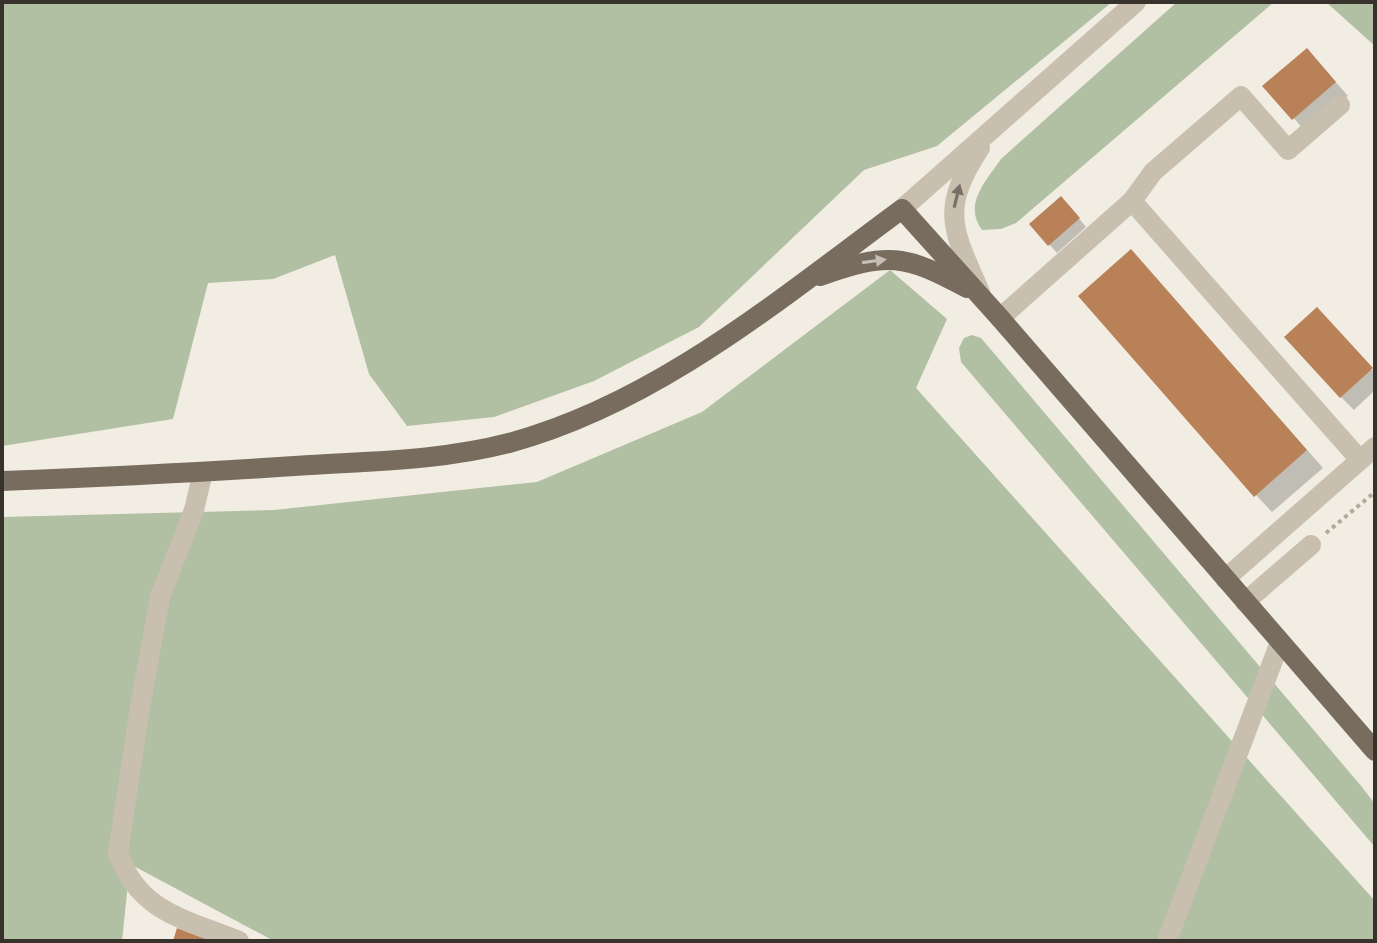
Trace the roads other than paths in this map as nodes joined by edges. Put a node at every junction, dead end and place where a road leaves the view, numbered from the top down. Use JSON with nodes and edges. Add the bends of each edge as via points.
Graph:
{"nodes":[{"id":1,"x":1136,"y":2,"type":"edge"},
{"id":2,"x":1340,"y":105,"type":"dead end"},
{"id":3,"x":995,"y":125,"type":"junction"},
{"id":4,"x":1132,"y":201,"type":"junction"},
{"id":5,"x":902,"y":209,"type":"junction"},
{"id":6,"x":800,"y":284,"type":"junction"},
{"id":7,"x":981,"y":296,"type":"junction"},
{"id":8,"x":1000,"y":318,"type":"junction"},
{"id":9,"x":1368,"y":453,"type":"edge"},
{"id":10,"x":203,"y":472,"type":"junction"},
{"id":11,"x":2,"y":481,"type":"edge"},
{"id":12,"x":1318,"y":540,"type":"road end"},
{"id":13,"x":1225,"y":579,"type":"junction"},
{"id":14,"x":1245,"y":602,"type":"junction"},
{"id":15,"x":1280,"y":642,"type":"junction"},
{"id":16,"x":1375,"y":751,"type":"edge"},
{"id":17,"x":239,"y":941,"type":"edge"},
{"id":18,"x":1167,"y":941,"type":"edge"}],
"edges":[{"from":1,"to":3,"type":"street"},
{"from":2,"to":4,"type":"street","via":[[1288,150],[1241,96],[1153,172]]},
{"from":3,"to":5,"type":"street"},
{"from":7,"to":3,"type":"street","one_way":true,"via":[[952,222],[966,169]]},
{"from":4,"to":8,"type":"street"},
{"from":4,"to":9,"type":"street"},
{"from":5,"to":6,"type":"main road"},
{"from":5,"to":7,"type":"main road"},
{"from":6,"to":7,"type":"main road","one_way":true,"via":[[852,265],[896,259],[922,265]]},
{"from":6,"to":10,"type":"main road","via":[[650,385],[509,443],[422,458]]},
{"from":7,"to":8,"type":"main road"},
{"from":8,"to":13,"type":"main road"},
{"from":9,"to":13,"type":"street"},
{"from":10,"to":11,"type":"main road"},
{"from":10,"to":17,"type":"street","via":[[160,597],[118,853],[140,895],[159,909]]},
{"from":12,"to":14,"type":"street"},
{"from":13,"to":14,"type":"main road"},
{"from":14,"to":15,"type":"main road"},
{"from":15,"to":16,"type":"main road"},
{"from":15,"to":18,"type":"street"}]}
